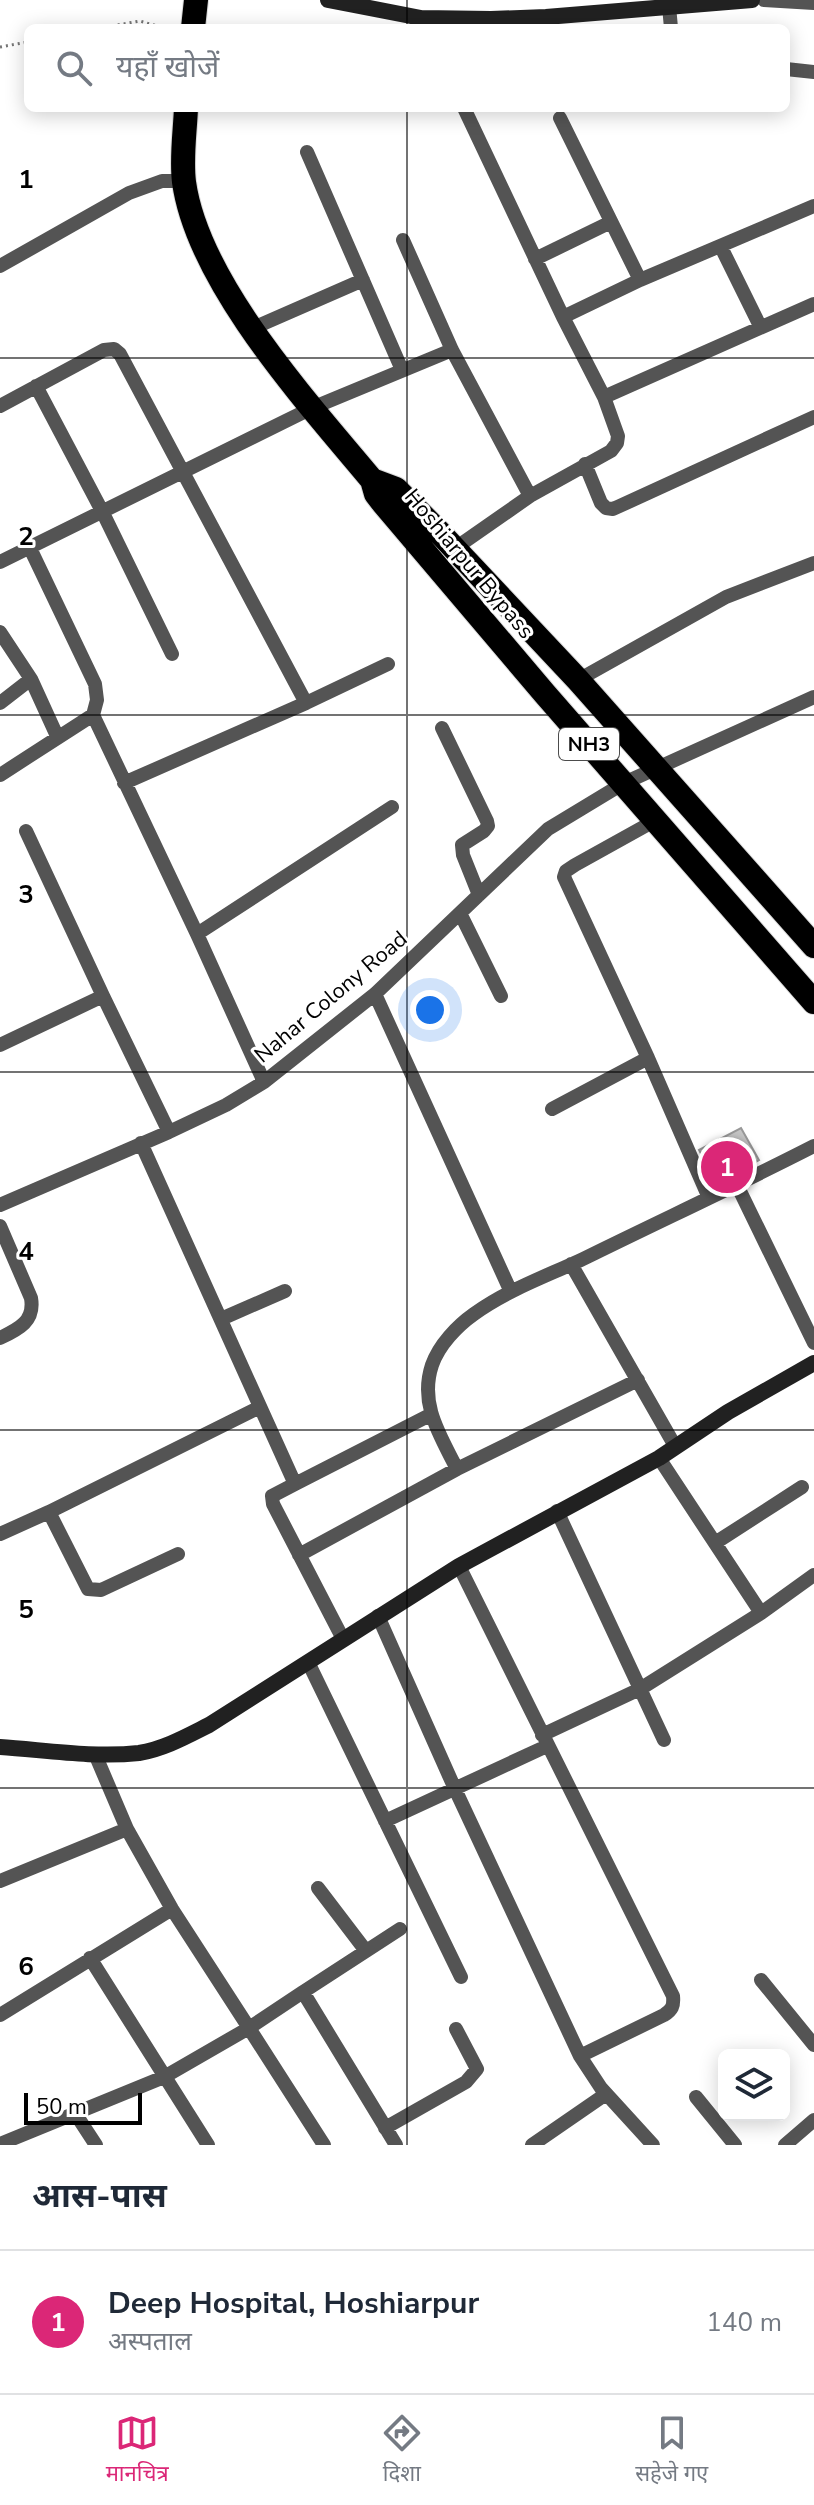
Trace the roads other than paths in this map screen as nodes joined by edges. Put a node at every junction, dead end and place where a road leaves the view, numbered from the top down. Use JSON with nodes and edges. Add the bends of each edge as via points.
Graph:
{"nodes":[{"id":1,"x":196,"y":0,"type":"edge"},
{"id":2,"x":328,"y":0,"type":"edge"},
{"id":3,"x":752,"y":0,"type":"edge"},
{"id":4,"x":764,"y":0,"type":"edge"},
{"id":5,"x":814,"y":3,"type":"edge"},
{"id":6,"x":669,"y":6,"type":"junction"},
{"id":7,"x":424,"y":23,"type":"edge"},
{"id":8,"x":193,"y":24,"type":"edge"},
{"id":9,"x":671,"y":24,"type":"edge"},
{"id":10,"x":790,"y":69,"type":"edge"},
{"id":11,"x":814,"y":72,"type":"edge"},
{"id":12,"x":186,"y":112,"type":"edge"},
{"id":13,"x":466,"y":112,"type":"edge"},
{"id":14,"x":560,"y":118,"type":"dead end"},
{"id":15,"x":307,"y":152,"type":"dead end"},
{"id":16,"x":184,"y":181,"type":"junction"},
{"id":17,"x":814,"y":206,"type":"edge"},
{"id":18,"x":611,"y":222,"type":"junction"},
{"id":19,"x":403,"y":240,"type":"dead end"},
{"id":20,"x":721,"y":247,"type":"junction"},
{"id":21,"x":535,"y":259,"type":"junction"},
{"id":22,"x":0,"y":266,"type":"edge"},
{"id":23,"x":363,"y":280,"type":"junction"},
{"id":24,"x":640,"y":280,"type":"junction"},
{"id":25,"x":814,"y":304,"type":"edge"},
{"id":26,"x":563,"y":317,"type":"junction"},
{"id":27,"x":760,"y":326,"type":"junction"},
{"id":28,"x":253,"y":328,"type":"junction"},
{"id":29,"x":452,"y":350,"type":"junction"},
{"id":30,"x":402,"y":370,"type":"junction"},
{"id":31,"x":36,"y":386,"type":"junction"},
{"id":32,"x":604,"y":397,"type":"junction"},
{"id":33,"x":0,"y":406,"type":"edge"},
{"id":34,"x":312,"y":408,"type":"junction"},
{"id":35,"x":814,"y":417,"type":"edge"},
{"id":36,"x":585,"y":464,"type":"junction"},
{"id":37,"x":183,"y":471,"type":"junction"},
{"id":38,"x":372,"y":480,"type":"junction"},
{"id":39,"x":530,"y":496,"type":"junction"},
{"id":40,"x":102,"y":511,"type":"junction"},
{"id":41,"x":29,"y":546,"type":"junction"},
{"id":42,"x":454,"y":549,"type":"junction"},
{"id":43,"x":0,"y":562,"type":"edge"},
{"id":44,"x":814,"y":563,"type":"edge"},
{"id":45,"x":0,"y":632,"type":"edge"},
{"id":46,"x":172,"y":654,"type":"dead end"},
{"id":47,"x":388,"y":664,"type":"dead end"},
{"id":48,"x":31,"y":679,"type":"junction"},
{"id":49,"x":578,"y":680,"type":"junction"},
{"id":50,"x":814,"y":697,"type":"edge"},
{"id":51,"x":0,"y":703,"type":"edge"},
{"id":52,"x":306,"y":703,"type":"junction"},
{"id":53,"x":93,"y":715,"type":"junction"},
{"id":54,"x":442,"y":728,"type":"dead end"},
{"id":55,"x":57,"y":736,"type":"junction"},
{"id":56,"x":656,"y":770,"type":"junction"},
{"id":57,"x":0,"y":775,"type":"edge"},
{"id":58,"x":124,"y":783,"type":"junction"},
{"id":59,"x":624,"y":783,"type":"junction"},
{"id":60,"x":392,"y":807,"type":"dead end"},
{"id":61,"x":656,"y":820,"type":"junction"},
{"id":62,"x":26,"y":831,"type":"dead end"},
{"id":63,"x":479,"y":895,"type":"junction"},
{"id":64,"x":460,"y":913,"type":"junction"},
{"id":65,"x":197,"y":934,"type":"junction"},
{"id":66,"x":814,"y":946,"type":"edge"},
{"id":67,"x":375,"y":994,"type":"junction"},
{"id":68,"x":103,"y":996,"type":"junction"},
{"id":69,"x":501,"y":996,"type":"dead end"},
{"id":70,"x":814,"y":1002,"type":"edge"},
{"id":71,"x":0,"y":1045,"type":"edge"},
{"id":72,"x":648,"y":1058,"type":"junction"},
{"id":73,"x":264,"y":1082,"type":"junction"},
{"id":74,"x":552,"y":1109,"type":"dead end"},
{"id":75,"x":169,"y":1132,"type":"junction"},
{"id":76,"x":141,"y":1143,"type":"junction"},
{"id":77,"x":814,"y":1146,"type":"edge"},
{"id":78,"x":737,"y":1185,"type":"junction"},
{"id":79,"x":709,"y":1198,"type":"junction"},
{"id":80,"x":0,"y":1205,"type":"edge"},
{"id":81,"x":0,"y":1226,"type":"edge"},
{"id":82,"x":571,"y":1264,"type":"junction"},
{"id":83,"x":285,"y":1291,"type":"dead end"},
{"id":84,"x":511,"y":1292,"type":"junction"},
{"id":85,"x":221,"y":1319,"type":"junction"},
{"id":86,"x":0,"y":1338,"type":"edge"},
{"id":87,"x":814,"y":1343,"type":"edge"},
{"id":88,"x":814,"y":1363,"type":"edge"},
{"id":89,"x":638,"y":1380,"type":"junction"},
{"id":90,"x":260,"y":1407,"type":"junction"},
{"id":91,"x":430,"y":1415,"type":"junction"},
{"id":92,"x":675,"y":1446,"type":"junction"},
{"id":93,"x":659,"y":1458,"type":"junction"},
{"id":94,"x":457,"y":1469,"type":"junction"},
{"id":95,"x":295,"y":1484,"type":"junction"},
{"id":96,"x":802,"y":1487,"type":"dead end"},
{"id":97,"x":557,"y":1511,"type":"junction"},
{"id":98,"x":49,"y":1512,"type":"junction"},
{"id":99,"x":0,"y":1534,"type":"edge"},
{"id":100,"x":715,"y":1543,"type":"junction"},
{"id":101,"x":178,"y":1554,"type":"dead end"},
{"id":102,"x":299,"y":1555,"type":"junction"},
{"id":103,"x":459,"y":1566,"type":"junction"},
{"id":104,"x":813,"y":1579,"type":"edge"},
{"id":105,"x":761,"y":1613,"type":"junction"},
{"id":106,"x":378,"y":1616,"type":"junction"},
{"id":107,"x":343,"y":1639,"type":"junction"},
{"id":108,"x":308,"y":1662,"type":"junction"},
{"id":109,"x":640,"y":1689,"type":"junction"},
{"id":110,"x":545,"y":1740,"type":"junction"},
{"id":111,"x":664,"y":1740,"type":"dead end"},
{"id":112,"x":0,"y":1747,"type":"edge"},
{"id":113,"x":95,"y":1754,"type":"junction"},
{"id":114,"x":455,"y":1789,"type":"junction"},
{"id":115,"x":385,"y":1821,"type":"junction"},
{"id":116,"x":127,"y":1829,"type":"junction"},
{"id":117,"x":0,"y":1881,"type":"edge"},
{"id":118,"x":318,"y":1888,"type":"dead end"},
{"id":119,"x":172,"y":1909,"type":"junction"},
{"id":120,"x":400,"y":1929,"type":"dead end"},
{"id":121,"x":366,"y":1951,"type":"junction"},
{"id":122,"x":90,"y":1958,"type":"junction"},
{"id":123,"x":461,"y":1977,"type":"dead end"},
{"id":124,"x":761,"y":1980,"type":"dead end"},
{"id":125,"x":303,"y":1992,"type":"junction"},
{"id":126,"x":0,"y":2015,"type":"edge"},
{"id":127,"x":249,"y":2028,"type":"junction"},
{"id":128,"x":456,"y":2029,"type":"dead end"},
{"id":129,"x":814,"y":2045,"type":"edge"},
{"id":130,"x":580,"y":2056,"type":"junction"},
{"id":131,"x":164,"y":2077,"type":"junction"},
{"id":132,"x":606,"y":2094,"type":"junction"},
{"id":133,"x":696,"y":2097,"type":"dead end"},
{"id":134,"x":75,"y":2113,"type":"junction"},
{"id":135,"x":814,"y":2120,"type":"edge"},
{"id":136,"x":385,"y":2128,"type":"junction"},
{"id":137,"x":0,"y":2144,"type":"edge"},
{"id":138,"x":96,"y":2145,"type":"edge"},
{"id":139,"x":208,"y":2145,"type":"edge"},
{"id":140,"x":324,"y":2145,"type":"edge"},
{"id":141,"x":396,"y":2145,"type":"edge"},
{"id":142,"x":532,"y":2145,"type":"edge"},
{"id":143,"x":653,"y":2145,"type":"edge"},
{"id":144,"x":735,"y":2145,"type":"edge"},
{"id":145,"x":785,"y":2145,"type":"edge"}],
"edges":[{"from":1,"to":8,"type":"highway"},
{"from":2,"to":7,"type":"street"},
{"from":3,"to":6,"type":"street"},
{"from":4,"to":5,"type":"street"},
{"from":6,"to":7,"type":"street"},
{"from":6,"to":9,"type":"street"},
{"from":10,"to":11,"type":"street"},
{"from":12,"to":16,"type":"highway","name":"Hoshiarpur Bypass","number":"NH3"},
{"from":13,"to":21,"type":"street"},
{"from":14,"to":18,"type":"street"},
{"from":15,"to":23,"type":"street"},
{"from":16,"to":22,"type":"street","via":[[162,181],[129,193]]},
{"from":16,"to":28,"type":"highway","name":"Hoshiarpur Bypass","number":"NH3","via":[[194,226]]},
{"from":17,"to":20,"type":"street"},
{"from":18,"to":21,"type":"street"},
{"from":18,"to":24,"type":"street"},
{"from":19,"to":29,"type":"street"},
{"from":20,"to":24,"type":"street"},
{"from":20,"to":27,"type":"street"},
{"from":21,"to":26,"type":"street"},
{"from":23,"to":28,"type":"street"},
{"from":23,"to":30,"type":"street"},
{"from":24,"to":26,"type":"street"},
{"from":25,"to":27,"type":"street"},
{"from":26,"to":32,"type":"street"},
{"from":27,"to":32,"type":"street"},
{"from":28,"to":34,"type":"highway","name":"Hoshiarpur Bypass","number":"NH3"},
{"from":29,"to":30,"type":"street"},
{"from":29,"to":39,"type":"street"},
{"from":30,"to":34,"type":"street"},
{"from":31,"to":33,"type":"street"},
{"from":31,"to":37,"type":"street","via":[[114,349]]},
{"from":31,"to":40,"type":"street"},
{"from":32,"to":36,"type":"street","via":[[616,424],[617,443]]},
{"from":34,"to":37,"type":"street"},
{"from":34,"to":38,"type":"highway","name":"Hoshiarpur Bypass","number":"NH3"},
{"from":35,"to":36,"type":"street","via":[[613,509],[601,503]]},
{"from":36,"to":39,"type":"street"},
{"from":37,"to":40,"type":"street"},
{"from":37,"to":52,"type":"street"},
{"from":38,"to":42,"type":"highway","number":"NH3","via":[[396,489]]},
{"from":38,"to":59,"type":"highway","name":"Hoshiarpur Bypass","number":"NH3","via":[[383,503]]},
{"from":39,"to":42,"type":"street"},
{"from":40,"to":41,"type":"street"},
{"from":40,"to":46,"type":"street"},
{"from":41,"to":43,"type":"street"},
{"from":41,"to":53,"type":"street","via":[[95,684]]},
{"from":42,"to":49,"type":"highway","number":"NH3"},
{"from":44,"to":49,"type":"street","via":[[726,597]]},
{"from":45,"to":48,"type":"street"},
{"from":47,"to":52,"type":"street"},
{"from":48,"to":51,"type":"street"},
{"from":48,"to":55,"type":"street"},
{"from":49,"to":56,"type":"highway","number":"NH3"},
{"from":50,"to":56,"type":"street","name":"Nahar Colony Road"},
{"from":52,"to":58,"type":"street"},
{"from":53,"to":55,"type":"street"},
{"from":53,"to":58,"type":"street"},
{"from":54,"to":63,"type":"street","via":[[487,821],[484,831],[462,845]]},
{"from":55,"to":57,"type":"street"},
{"from":56,"to":59,"type":"street","name":"Nahar Colony Road"},
{"from":56,"to":66,"type":"highway","number":"NH3"},
{"from":58,"to":65,"type":"street"},
{"from":59,"to":61,"type":"highway","name":"Hoshiarpur Bypass","number":"NH3"},
{"from":59,"to":63,"type":"street","name":"Nahar Colony Road","via":[[548,829]]},
{"from":60,"to":65,"type":"street"},
{"from":61,"to":70,"type":"highway","name":"Hoshiarpur Bypass","number":"NH3"},
{"from":61,"to":72,"type":"street","via":[[575,865],[564,877]]},
{"from":62,"to":68,"type":"street"},
{"from":63,"to":64,"type":"street","name":"Nahar Colony Road"},
{"from":64,"to":67,"type":"street","name":"Nahar Colony Road"},
{"from":64,"to":69,"type":"street"},
{"from":65,"to":73,"type":"street"},
{"from":67,"to":73,"type":"street","name":"Nahar Colony Road"},
{"from":67,"to":84,"type":"street"},
{"from":68,"to":71,"type":"street"},
{"from":68,"to":75,"type":"street"},
{"from":72,"to":74,"type":"street"},
{"from":72,"to":79,"type":"street"},
{"from":73,"to":75,"type":"street","name":"Nahar Colony Road"},
{"from":75,"to":76,"type":"street","name":"Nahar Colony Road"},
{"from":76,"to":80,"type":"street","name":"Nahar Colony Road"},
{"from":76,"to":85,"type":"street"},
{"from":77,"to":78,"type":"street"},
{"from":78,"to":79,"type":"street"},
{"from":78,"to":87,"type":"street"},
{"from":79,"to":82,"type":"street"},
{"from":81,"to":86,"type":"street","via":[[33,1310],[28,1321]]},
{"from":82,"to":84,"type":"street"},
{"from":82,"to":89,"type":"street"},
{"from":83,"to":85,"type":"street"},
{"from":84,"to":91,"type":"street","via":[[474,1314],[444,1344],[428,1387]]},
{"from":85,"to":90,"type":"street"},
{"from":88,"to":92,"type":"street"},
{"from":89,"to":92,"type":"street"},
{"from":89,"to":94,"type":"street"},
{"from":90,"to":95,"type":"street"},
{"from":90,"to":98,"type":"street"},
{"from":91,"to":94,"type":"street"},
{"from":91,"to":95,"type":"street"},
{"from":92,"to":93,"type":"street"},
{"from":93,"to":97,"type":"street"},
{"from":93,"to":100,"type":"street"},
{"from":94,"to":102,"type":"street"},
{"from":95,"to":102,"type":"street","via":[[271,1500]]},
{"from":96,"to":100,"type":"street"},
{"from":97,"to":103,"type":"street"},
{"from":97,"to":109,"type":"street"},
{"from":98,"to":99,"type":"street"},
{"from":98,"to":101,"type":"street","via":[[92,1591]]},
{"from":100,"to":105,"type":"street"},
{"from":102,"to":107,"type":"street"},
{"from":103,"to":106,"type":"street"},
{"from":103,"to":110,"type":"street"},
{"from":104,"to":105,"type":"street"},
{"from":105,"to":109,"type":"street"},
{"from":106,"to":107,"type":"street"},
{"from":106,"to":114,"type":"street"},
{"from":107,"to":108,"type":"street"},
{"from":108,"to":113,"type":"street","via":[[171,1744],[140,1753]]},
{"from":108,"to":115,"type":"street"},
{"from":109,"to":110,"type":"street"},
{"from":109,"to":111,"type":"street"},
{"from":110,"to":114,"type":"street"},
{"from":110,"to":130,"type":"street","via":[[674,2004],[664,2015]]},
{"from":112,"to":113,"type":"street"},
{"from":113,"to":116,"type":"street"},
{"from":114,"to":115,"type":"street"},
{"from":114,"to":130,"type":"street"},
{"from":115,"to":123,"type":"street"},
{"from":116,"to":117,"type":"street"},
{"from":116,"to":119,"type":"street"},
{"from":118,"to":121,"type":"street"},
{"from":119,"to":122,"type":"street"},
{"from":119,"to":127,"type":"street"},
{"from":120,"to":121,"type":"street"},
{"from":121,"to":125,"type":"street"},
{"from":122,"to":126,"type":"street"},
{"from":122,"to":131,"type":"street"},
{"from":124,"to":129,"type":"street"},
{"from":125,"to":127,"type":"street"},
{"from":125,"to":136,"type":"street"},
{"from":127,"to":131,"type":"street"},
{"from":127,"to":140,"type":"street"},
{"from":128,"to":136,"type":"street","via":[[477,2069],[474,2075]]},
{"from":130,"to":132,"type":"street"},
{"from":131,"to":134,"type":"street"},
{"from":131,"to":139,"type":"street"},
{"from":132,"to":142,"type":"street"},
{"from":132,"to":143,"type":"street"},
{"from":133,"to":144,"type":"street"},
{"from":134,"to":137,"type":"street"},
{"from":134,"to":138,"type":"street"},
{"from":135,"to":145,"type":"street"},
{"from":136,"to":141,"type":"street"}]}
